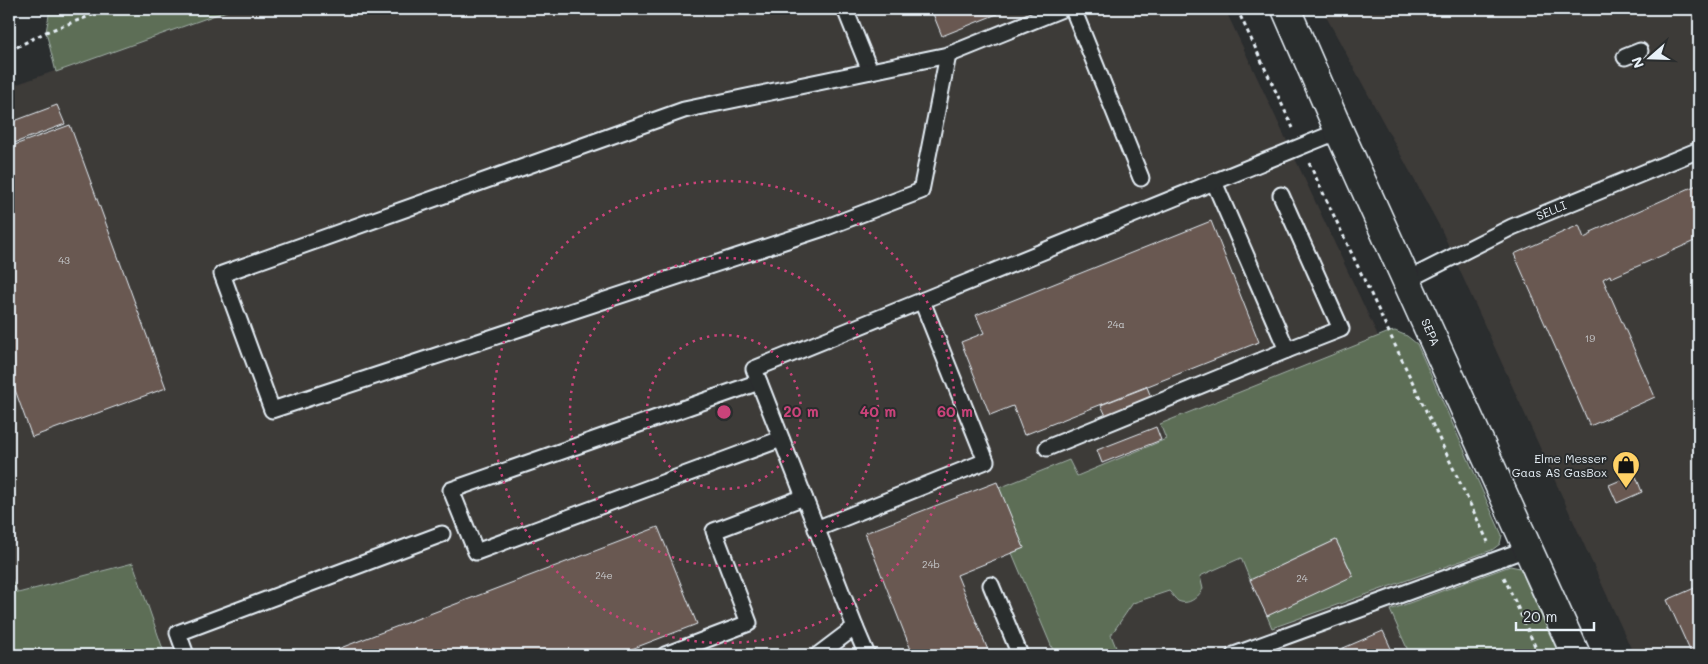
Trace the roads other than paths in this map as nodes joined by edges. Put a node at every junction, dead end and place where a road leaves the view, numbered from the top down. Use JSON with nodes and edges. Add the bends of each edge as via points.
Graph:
{"nodes":[{"id":1,"x":846,"y":9,"type":"edge"},
{"id":2,"x":1062,"y":9,"type":"edge"},
{"id":3,"x":1073,"y":9,"type":"edge"},
{"id":4,"x":1286,"y":9,"type":"edge"},
{"id":5,"x":1640,"y":52,"type":"dead end"},
{"id":6,"x":948,"y":55,"type":"junction"},
{"id":7,"x":1626,"y":57,"type":"dead end"},
{"id":8,"x":870,"y":71,"type":"junction"},
{"id":9,"x":1339,"y":131,"type":"junction"},
{"id":10,"x":1699,"y":150,"type":"edge"},
{"id":11,"x":1141,"y":178,"type":"dead end"},
{"id":12,"x":1214,"y":182,"type":"junction"},
{"id":13,"x":1281,"y":195,"type":"dead end"},
{"id":14,"x":1407,"y":280,"type":"junction"},
{"id":15,"x":922,"y":301,"type":"junction"},
{"id":16,"x":1287,"y":350,"type":"junction"},
{"id":17,"x":759,"y":382,"type":"junction"},
{"id":18,"x":781,"y":439,"type":"junction"},
{"id":19,"x":1047,"y":448,"type":"dead end"},
{"id":20,"x":804,"y":497,"type":"junction"},
{"id":21,"x":816,"y":530,"type":"junction"},
{"id":22,"x":442,"y":534,"type":"dead end"},
{"id":23,"x":1529,"y":548,"type":"junction"},
{"id":24,"x":991,"y":585,"type":"dead end"},
{"id":25,"x":855,"y":627,"type":"junction"},
{"id":26,"x":186,"y":655,"type":"edge"},
{"id":27,"x":665,"y":655,"type":"edge"},
{"id":28,"x":818,"y":655,"type":"edge"},
{"id":29,"x":867,"y":655,"type":"edge"},
{"id":30,"x":1020,"y":655,"type":"edge"},
{"id":31,"x":1234,"y":655,"type":"edge"},
{"id":32,"x":1576,"y":655,"type":"edge"}],
"edges":[{"from":1,"to":8,"type":"lane"},
{"from":2,"to":6,"type":"lane"},
{"from":3,"to":11,"type":"lane"},
{"from":4,"to":9,"type":"street","name":"SEPA"},
{"from":5,"to":7,"type":"lane"},
{"from":6,"to":8,"type":"lane"},
{"from":6,"to":8,"type":"lane","via":[[920,191],[827,227],[272,410],[222,274],[684,110]]},
{"from":9,"to":12,"type":"lane"},
{"from":9,"to":14,"type":"street","name":"SEPA"},
{"from":10,"to":14,"type":"lane","name":"SELLI","via":[[1512,227]]},
{"from":12,"to":15,"type":"lane"},
{"from":12,"to":16,"type":"lane"},
{"from":13,"to":16,"type":"lane","via":[[1342,329]]},
{"from":14,"to":23,"type":"street","name":"SEPA"},
{"from":15,"to":17,"type":"lane","via":[[754,370]]},
{"from":15,"to":21,"type":"lane","via":[[986,461]]},
{"from":16,"to":19,"type":"lane"},
{"from":17,"to":18,"type":"lane"},
{"from":17,"to":18,"type":"lane","via":[[451,490],[476,552]]},
{"from":18,"to":20,"type":"lane"},
{"from":20,"to":21,"type":"lane"},
{"from":20,"to":27,"type":"lane","via":[[714,531],[749,623]]},
{"from":21,"to":25,"type":"lane"},
{"from":22,"to":26,"type":"lane","via":[[178,633]]},
{"from":23,"to":31,"type":"lane"},
{"from":23,"to":32,"type":"street","name":"SEPA"},
{"from":24,"to":30,"type":"lane"},
{"from":25,"to":28,"type":"lane"},
{"from":25,"to":29,"type":"lane"}]}
